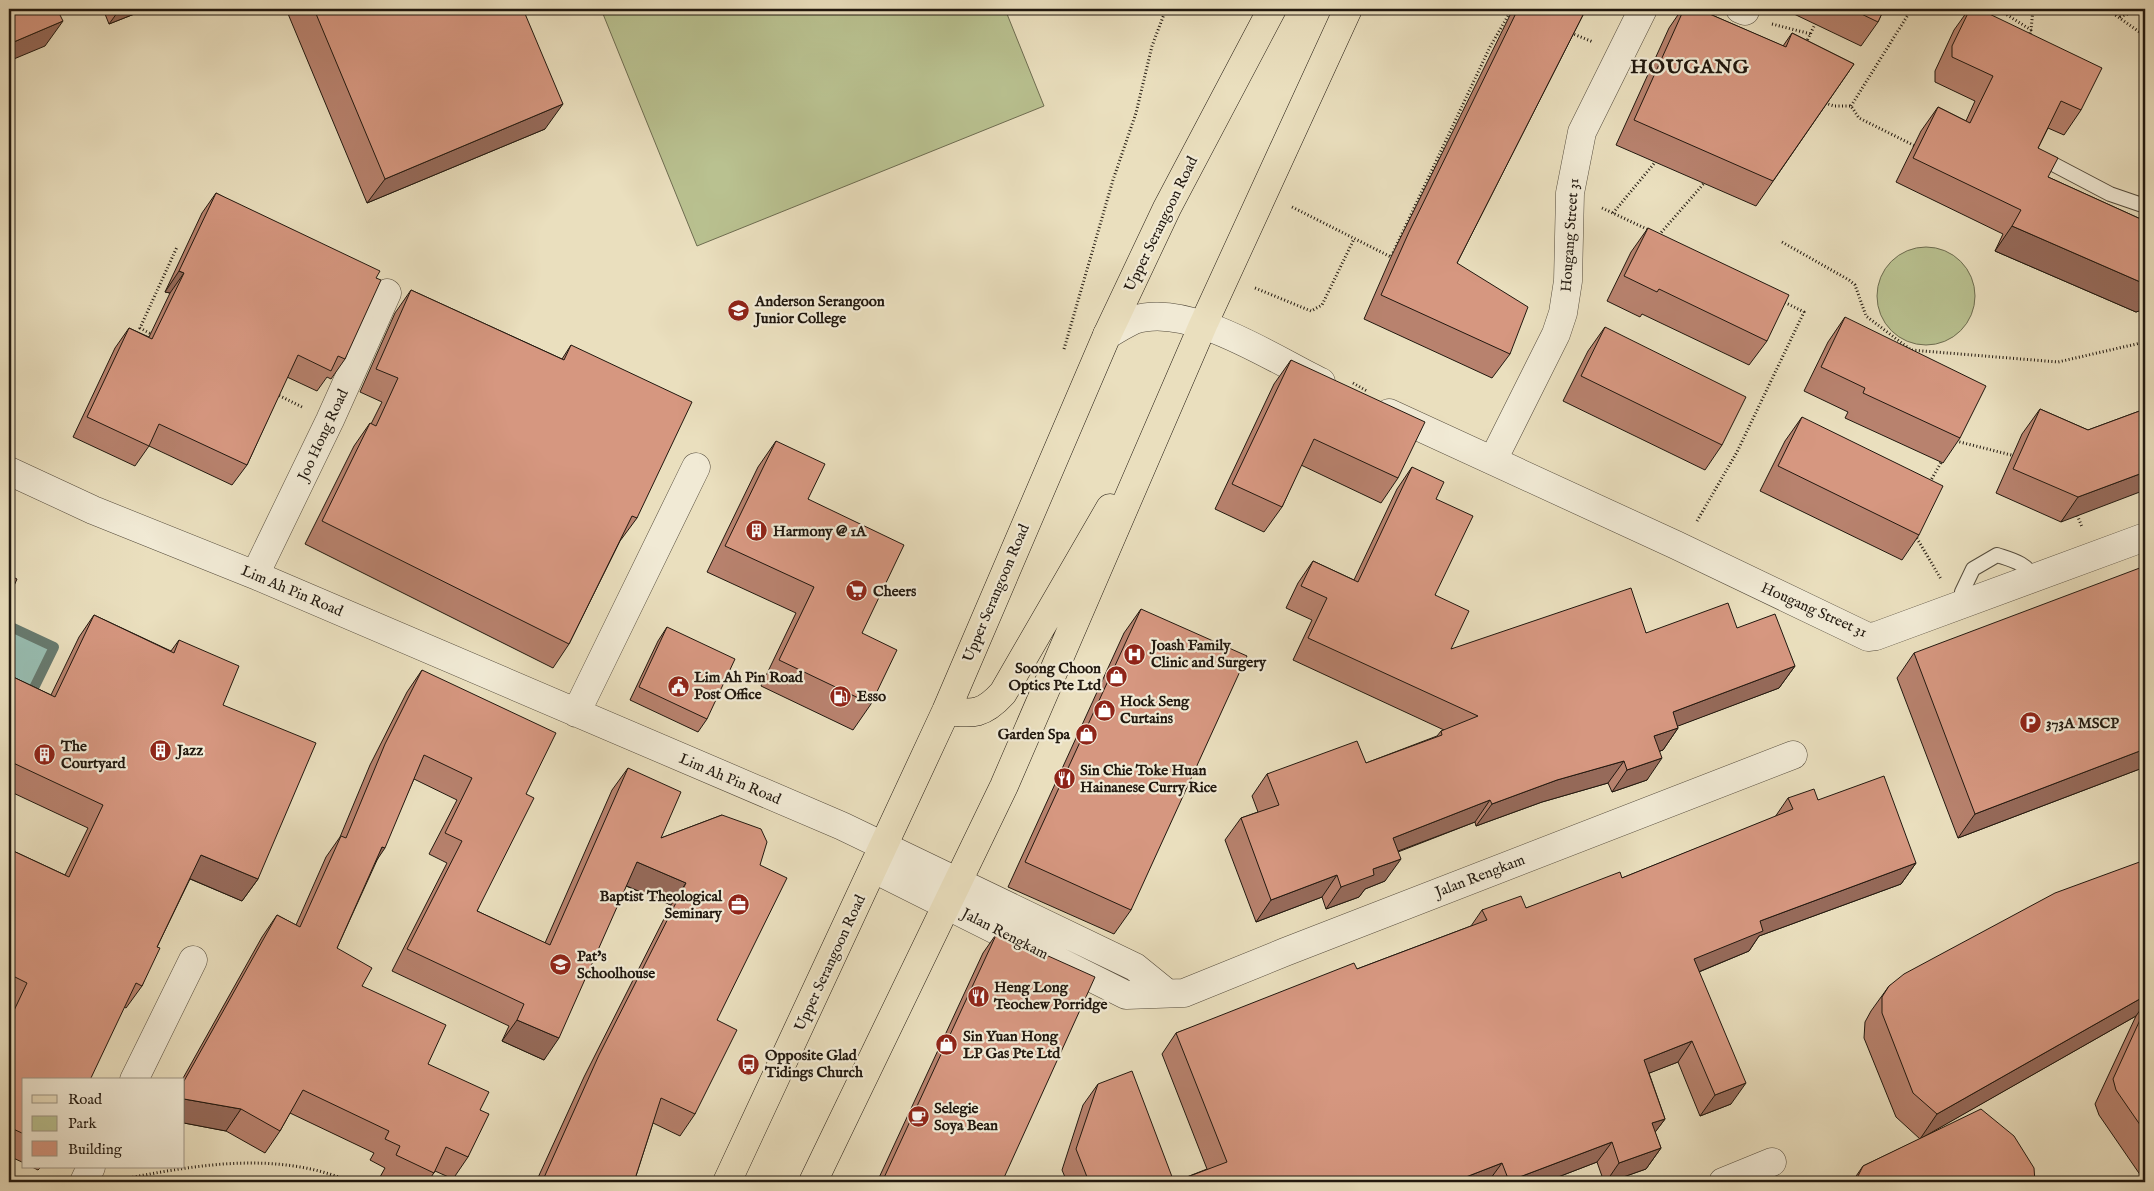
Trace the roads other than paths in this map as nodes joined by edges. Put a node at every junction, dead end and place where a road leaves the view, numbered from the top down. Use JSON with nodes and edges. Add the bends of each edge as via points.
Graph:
{"nodes":[{"id":1,"x":1272,"y":9,"type":"edge"},
{"id":2,"x":1348,"y":9,"type":"edge"},
{"id":3,"x":1642,"y":9,"type":"edge"},
{"id":4,"x":2051,"y":163,"type":"edge"},
{"id":5,"x":2145,"y":206,"type":"edge"},
{"id":6,"x":387,"y":293,"type":"dead end"},
{"id":7,"x":1203,"y":326,"type":"junction"},
{"id":8,"x":1107,"y":335,"type":"junction"},
{"id":9,"x":1345,"y":386,"type":"edge"},
{"id":10,"x":1372,"y":399,"type":"edge"},
{"id":11,"x":1493,"y":460,"type":"junction"},
{"id":12,"x":696,"y":467,"type":"dead end"},
{"id":13,"x":9,"y":471,"type":"edge"},
{"id":14,"x":1139,"y":476,"type":"junction"},
{"id":15,"x":2145,"y":537,"type":"edge"},
{"id":16,"x":255,"y":575,"type":"junction"},
{"id":17,"x":946,"y":711,"type":"junction"},
{"id":18,"x":576,"y":713,"type":"junction"},
{"id":19,"x":1793,"y":755,"type":"dead end"},
{"id":20,"x":879,"y":857,"type":"junction"},
{"id":21,"x":953,"y":893,"type":"junction"},
{"id":22,"x":193,"y":960,"type":"dead end"},
{"id":23,"x":135,"y":1078,"type":"edge"},
{"id":24,"x":1772,"y":1162,"type":"dead end"},
{"id":25,"x":91,"y":1168,"type":"edge"},
{"id":26,"x":84,"y":1182,"type":"edge"},
{"id":27,"x":727,"y":1182,"type":"edge"},
{"id":28,"x":813,"y":1182,"type":"edge"},
{"id":29,"x":1723,"y":1182,"type":"edge"}],
"edges":[{"from":1,"to":8,"type":"main road","name":"Upper Serangoon Road","via":[[1167,208]]},
{"from":2,"to":7,"type":"main road"},
{"from":3,"to":11,"type":"street","name":"Hougang Street 31","via":[[1582,132],[1570,193],[1568,281],[1563,313],[1556,334]]},
{"from":4,"to":5,"type":"lane","via":[[2110,194]]},
{"from":6,"to":16,"type":"street","name":"Joo Hong Road"},
{"from":7,"to":8,"type":"street","via":[[1161,317],[1135,320]]},
{"from":7,"to":9,"type":"street"},
{"from":7,"to":14,"type":"main road"},
{"from":8,"to":17,"type":"main road","name":"Upper Serangoon Road"},
{"from":10,"to":11,"type":"street","name":"Hougang Street 31"},
{"from":11,"to":15,"type":"street","name":"Hougang Street 31","via":[[1868,637]]},
{"from":12,"to":18,"type":"street"},
{"from":13,"to":16,"type":"street","name":"Lim Ah Pin Road","via":[[93,510]]},
{"from":14,"to":17,"type":"main road","via":[[1113,502],[1003,693],[990,707],[972,714]]},
{"from":14,"to":21,"type":"main road","via":[[1004,786]]},
{"from":16,"to":18,"type":"street","name":"Lim Ah Pin Road"},
{"from":17,"to":20,"type":"main road","name":"Upper Serangoon Road"},
{"from":18,"to":20,"type":"street","name":"Lim Ah Pin Road","via":[[842,826]]},
{"from":19,"to":21,"type":"street","name":"Jalan Rengkam","via":[[1189,992],[1126,995]]},
{"from":20,"to":21,"type":"street","name":"Jalan Rengkam"},
{"from":20,"to":27,"type":"main road","name":"Upper Serangoon Road"},
{"from":21,"to":28,"type":"main road"},
{"from":22,"to":23,"type":"street"},
{"from":24,"to":29,"type":"street"},
{"from":25,"to":26,"type":"street"}]}
